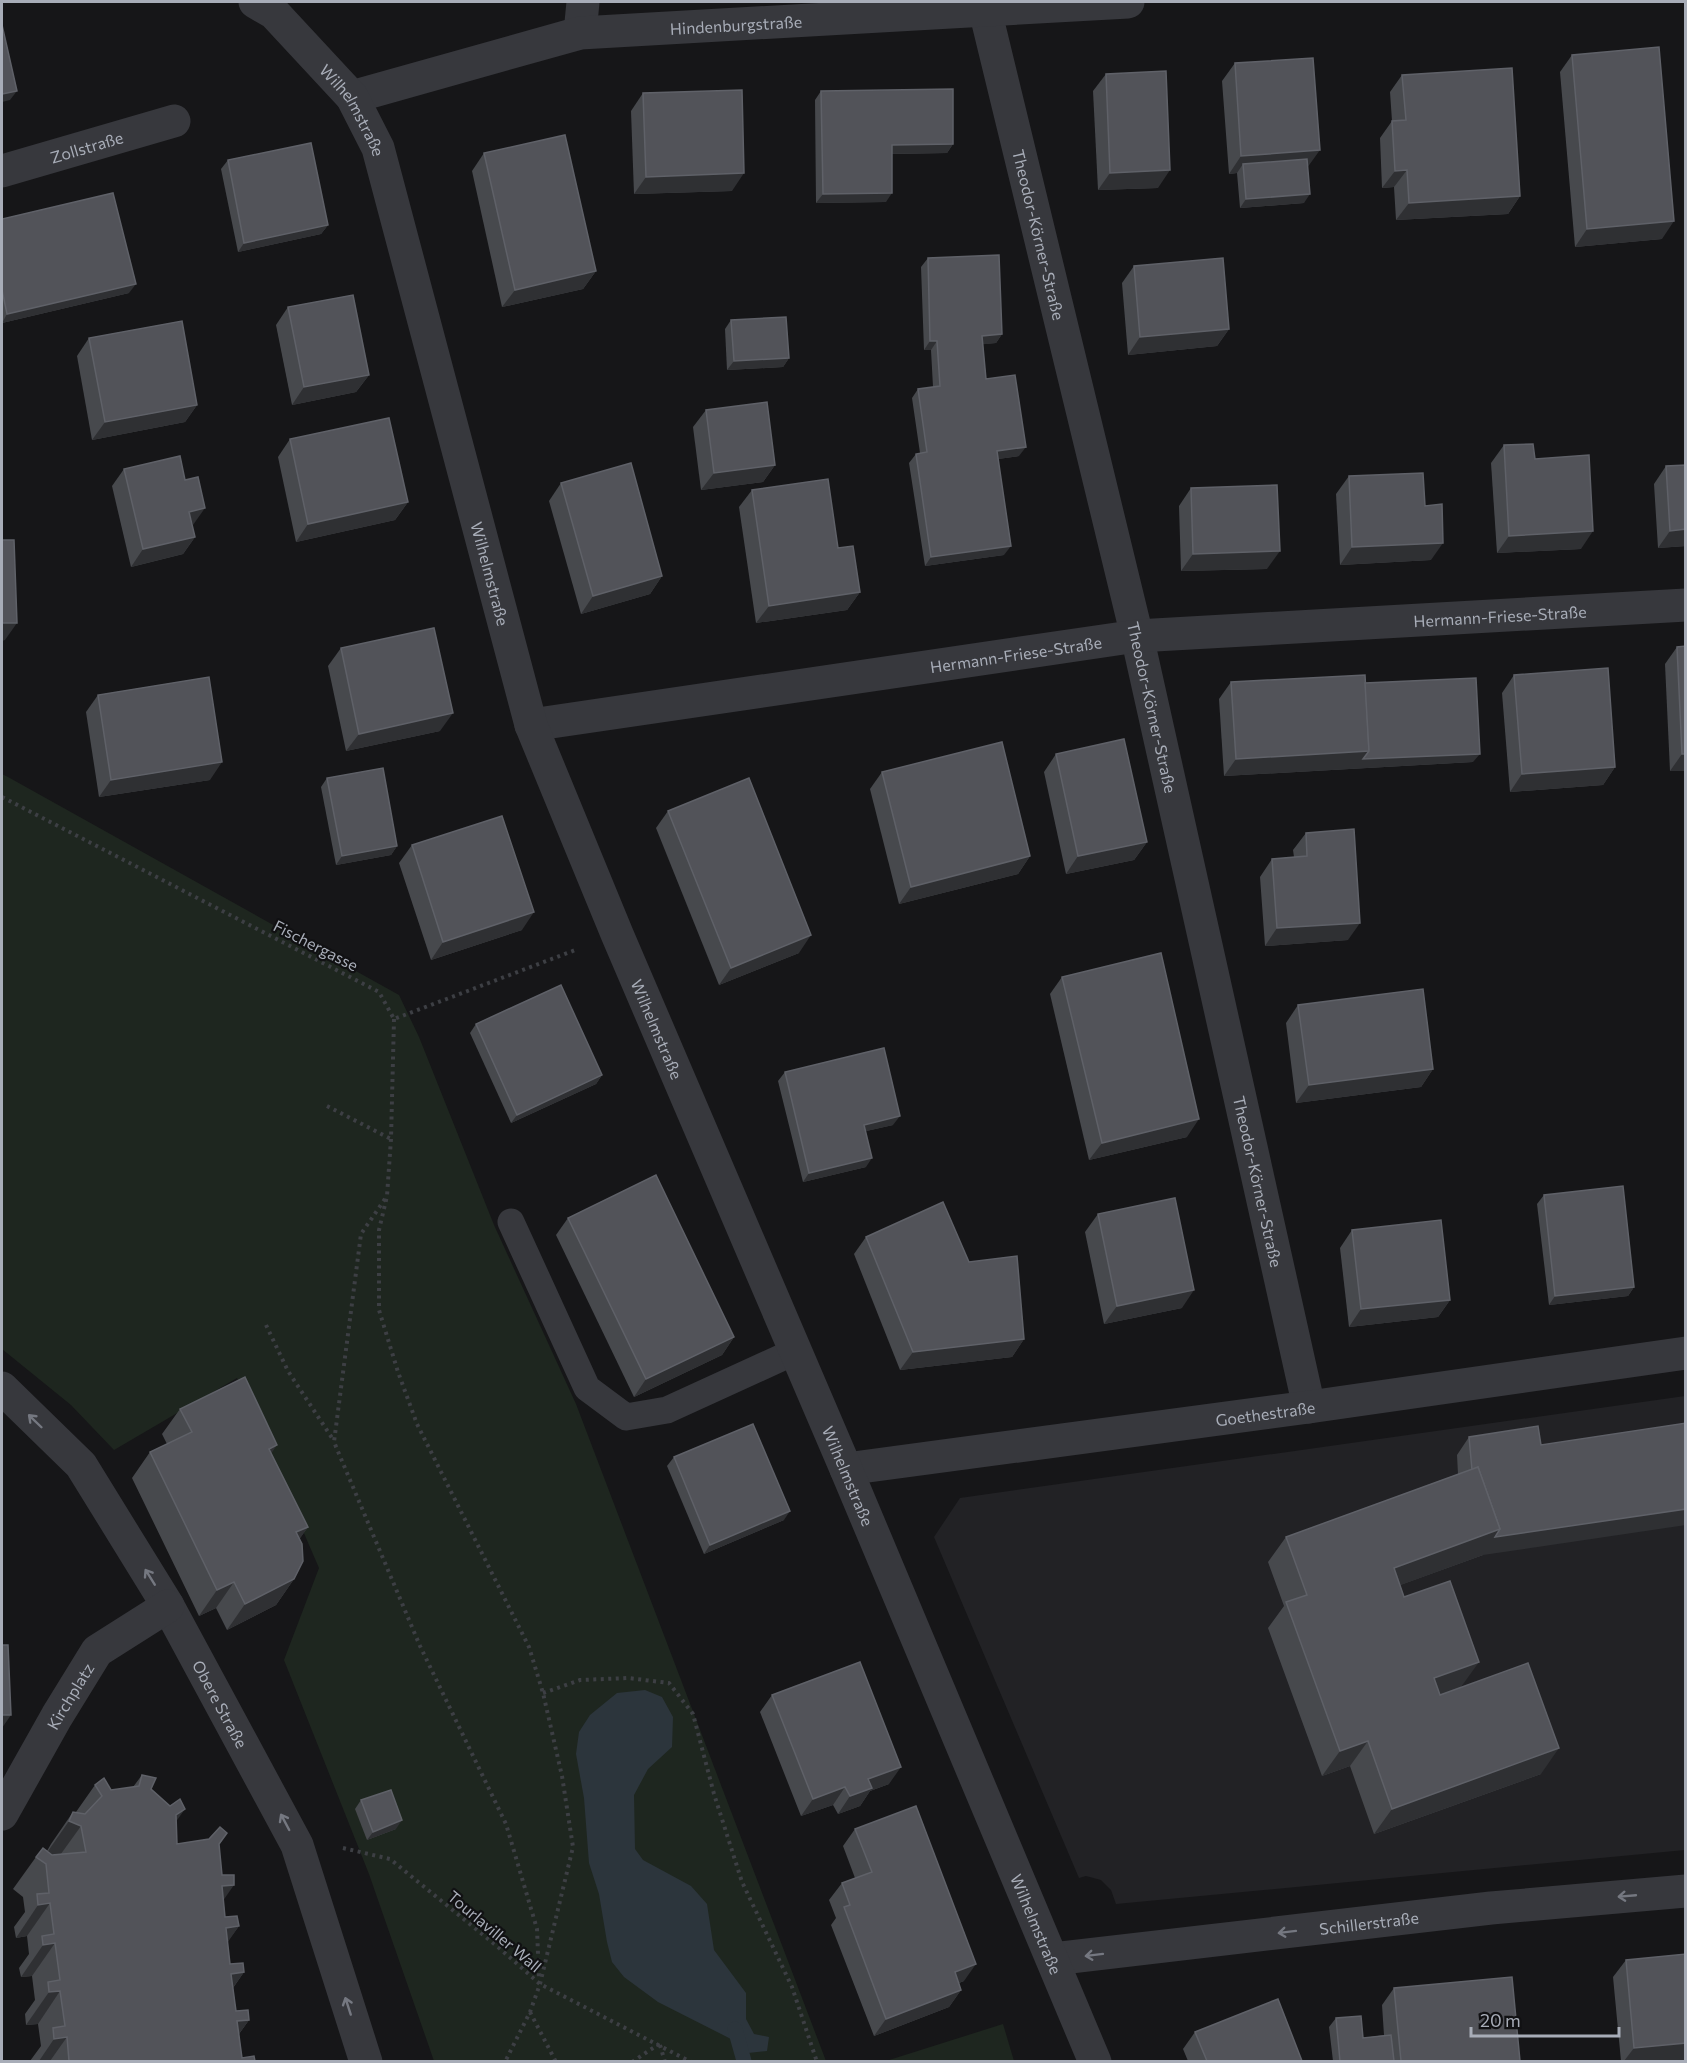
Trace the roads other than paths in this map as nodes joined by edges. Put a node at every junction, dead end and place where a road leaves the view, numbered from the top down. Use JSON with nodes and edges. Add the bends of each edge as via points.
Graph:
{"nodes":[{"id":1,"x":255,"y":2,"type":"edge"},
{"id":2,"x":1128,"y":2,"type":"edge"},
{"id":3,"x":985,"y":10,"type":"junction"},
{"id":4,"x":582,"y":17,"type":"edge"},
{"id":5,"x":351,"y":97,"type":"junction"},
{"id":6,"x":174,"y":121,"type":"dead end"},
{"id":7,"x":2,"y":171,"type":"edge"},
{"id":8,"x":1686,"y":605,"type":"edge"},
{"id":9,"x":1137,"y":636,"type":"junction"},
{"id":10,"x":531,"y":725,"type":"junction"},
{"id":11,"x":510,"y":1222,"type":"dead end"},
{"id":12,"x":796,"y":1351,"type":"junction"},
{"id":13,"x":1686,"y":1353,"type":"edge"},
{"id":14,"x":2,"y":1388,"type":"edge"},
{"id":15,"x":1309,"y":1407,"type":"junction"},
{"id":16,"x":846,"y":1469,"type":"junction"},
{"id":17,"x":168,"y":1606,"type":"junction"},
{"id":18,"x":2,"y":1814,"type":"edge"},
{"id":19,"x":1686,"y":1891,"type":"edge"},
{"id":20,"x":1053,"y":1959,"type":"junction"},
{"id":21,"x":366,"y":2061,"type":"edge"},
{"id":22,"x":1095,"y":2061,"type":"edge"}],
"edges":[{"from":1,"to":5,"type":"street","name":"Wilhelmstraße","via":[[274,13]]},
{"from":2,"to":3,"type":"street","name":"Hindenburgstraße"},
{"from":3,"to":4,"type":"street","name":"Hindenburgstraße"},
{"from":3,"to":9,"type":"street","name":"Theodor-Körner-Straße"},
{"from":4,"to":5,"type":"street","name":"Hindenburgstraße"},
{"from":5,"to":10,"type":"street","name":"Wilhelmstraße","via":[[378,148]]},
{"from":6,"to":7,"type":"street","name":"Zollstraße"},
{"from":8,"to":9,"type":"street","name":"Hermann-Friese-Straße"},
{"from":9,"to":10,"type":"street","name":"Hermann-Friese-Straße"},
{"from":9,"to":15,"type":"street","name":"Theodor-Körner-Straße"},
{"from":10,"to":12,"type":"street","name":"Wilhelmstraße"},
{"from":11,"to":12,"type":"lane","via":[[588,1388],[626,1417],[667,1410]]},
{"from":12,"to":16,"type":"street","name":"Wilhelmstraße"},
{"from":13,"to":15,"type":"street","name":"Goethestraße"},
{"from":17,"to":14,"type":"street","name":"Obere Straße","one_way":true,"via":[[81,1465]]},
{"from":15,"to":16,"type":"street","name":"Goethestraße"},
{"from":16,"to":20,"type":"street","name":"Wilhelmstraße"},
{"from":17,"to":18,"type":"street","name":"Kirchplatz","via":[[98,1651]]},
{"from":21,"to":17,"type":"street","name":"Obere Straße","one_way":true,"via":[[297,1845]]},
{"from":19,"to":20,"type":"street","name":"Schillerstraße","one_way":true,"via":[[1491,1908]]},
{"from":20,"to":22,"type":"street","name":"Wilhelmstraße"}]}
